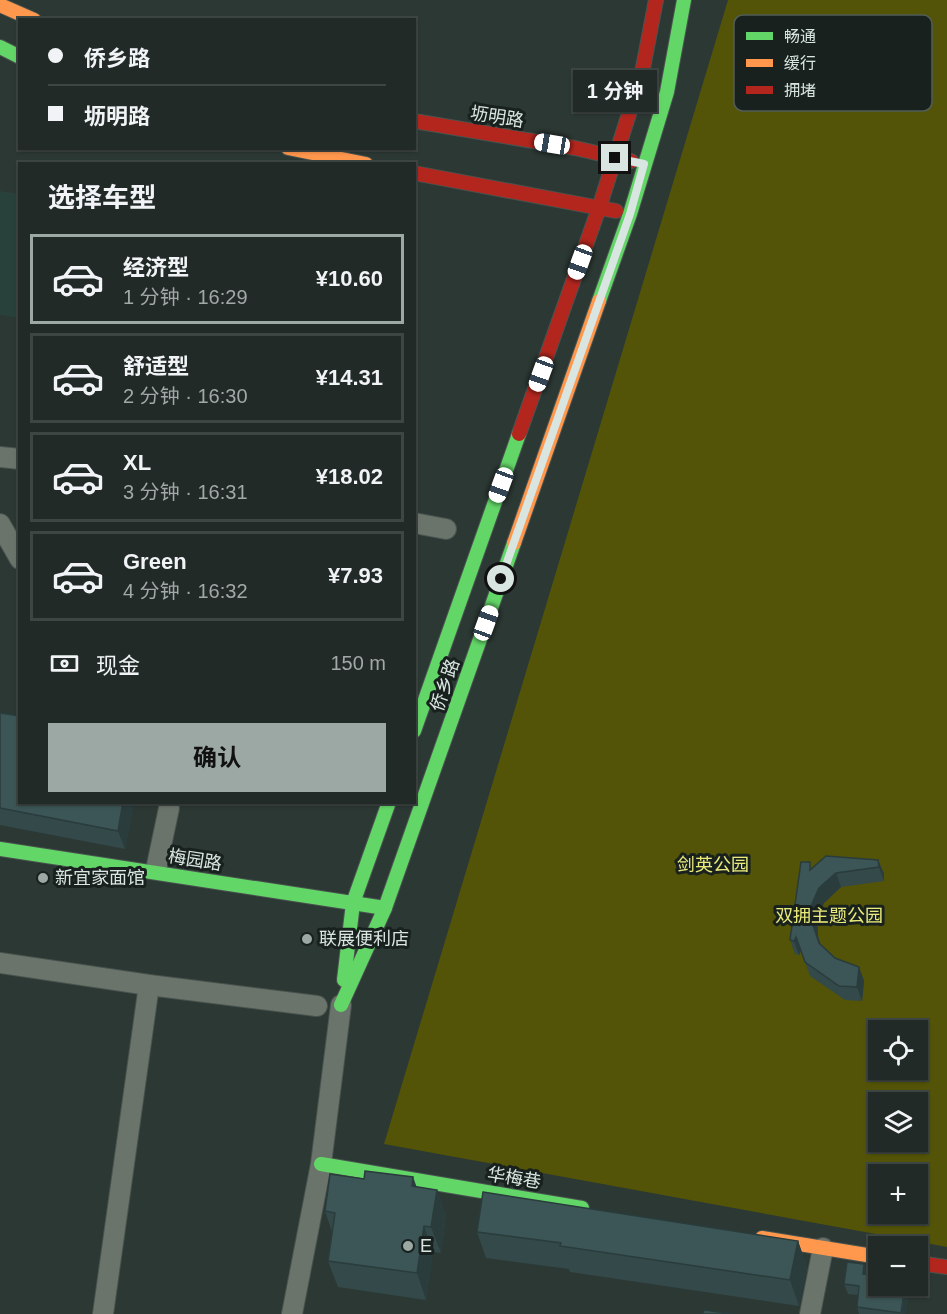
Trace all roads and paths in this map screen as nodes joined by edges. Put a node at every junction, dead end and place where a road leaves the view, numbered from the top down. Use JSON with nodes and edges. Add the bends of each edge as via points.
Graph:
{"nodes":[{"id":1,"x":656,"y":0,"type":"edge"},
{"id":2,"x":684,"y":0,"type":"edge"},
{"id":3,"x":0,"y":5,"type":"edge"},
{"id":4,"x":29,"y":18,"type":"edge"},
{"id":5,"x":0,"y":47,"type":"edge"},
{"id":6,"x":18,"y":56,"type":"edge"},
{"id":7,"x":416,"y":121,"type":"edge"},
{"id":8,"x":298,"y":150,"type":"edge"},
{"id":9,"x":615,"y":158,"type":"junction"},
{"id":10,"x":356,"y":162,"type":"edge"},
{"id":11,"x":644,"y":164,"type":"junction"},
{"id":12,"x":416,"y":173,"type":"edge"},
{"id":13,"x":599,"y":208,"type":"junction"},
{"id":14,"x":630,"y":214,"type":"junction"},
{"id":15,"x":0,"y":457,"type":"edge"},
{"id":16,"x":18,"y":459,"type":"edge"},
{"id":17,"x":416,"y":523,"type":"edge"},
{"id":18,"x":0,"y":524,"type":"edge"},
{"id":19,"x":446,"y":529,"type":"dead end"},
{"id":20,"x":18,"y":556,"type":"edge"},
{"id":21,"x":416,"y":725,"type":"edge"},
{"id":22,"x":388,"y":804,"type":"edge"},
{"id":23,"x":169,"y":808,"type":"dead end"},
{"id":24,"x":0,"y":849,"type":"edge"},
{"id":25,"x":158,"y":865,"type":"dead end"},
{"id":26,"x":353,"y":903,"type":"junction"},
{"id":27,"x":385,"y":908,"type":"junction"},
{"id":28,"x":0,"y":963,"type":"edge"},
{"id":29,"x":149,"y":985,"type":"junction"},
{"id":30,"x":341,"y":1005,"type":"junction"},
{"id":31,"x":317,"y":1006,"type":"dead end"},
{"id":32,"x":321,"y":1164,"type":"junction"},
{"id":33,"x":601,"y":1211,"type":"edge"},
{"id":34,"x":753,"y":1236,"type":"edge"},
{"id":35,"x":823,"y":1248,"type":"junction"},
{"id":36,"x":868,"y":1255,"type":"edge"},
{"id":37,"x":928,"y":1264,"type":"edge"},
{"id":38,"x":947,"y":1267,"type":"edge"},
{"id":39,"x":103,"y":1314,"type":"edge"},
{"id":40,"x":292,"y":1314,"type":"edge"},
{"id":41,"x":810,"y":1314,"type":"edge"}],
"edges":[{"from":1,"to":9,"type":"street","name":"侨乡路","via":[[642,73]]},
{"from":2,"to":11,"type":"street","name":"侨乡路","via":[[667,92]]},
{"from":3,"to":4,"type":"street"},
{"from":5,"to":6,"type":"street"},
{"from":7,"to":9,"type":"street","name":"坜明路"},
{"from":8,"to":10,"type":"street"},
{"from":9,"to":11,"type":"street","name":"坜明路"},
{"from":9,"to":13,"type":"street","name":"侨乡路"},
{"from":11,"to":14,"type":"street","name":"侨乡路"},
{"from":12,"to":13,"type":"street"},
{"from":13,"to":14,"type":"street"},
{"from":13,"to":21,"type":"street","name":"侨乡路"},
{"from":14,"to":27,"type":"street","name":"侨乡路"},
{"from":15,"to":16,"type":"street"},
{"from":17,"to":19,"type":"street"},
{"from":18,"to":20,"type":"street"},
{"from":22,"to":26,"type":"street"},
{"from":23,"to":25,"type":"street"},
{"from":24,"to":26,"type":"street","name":"梅园路"},
{"from":26,"to":27,"type":"street","name":"梅园路"},
{"from":26,"to":30,"type":"street"},
{"from":27,"to":30,"type":"street","name":"侨乡路"},
{"from":28,"to":29,"type":"street"},
{"from":29,"to":31,"type":"street"},
{"from":29,"to":39,"type":"street"},
{"from":30,"to":32,"type":"street"},
{"from":32,"to":33,"type":"street","name":"华梅巷"},
{"from":32,"to":40,"type":"street"},
{"from":34,"to":35,"type":"street"},
{"from":35,"to":36,"type":"street"},
{"from":35,"to":41,"type":"street"},
{"from":37,"to":38,"type":"street"}]}
